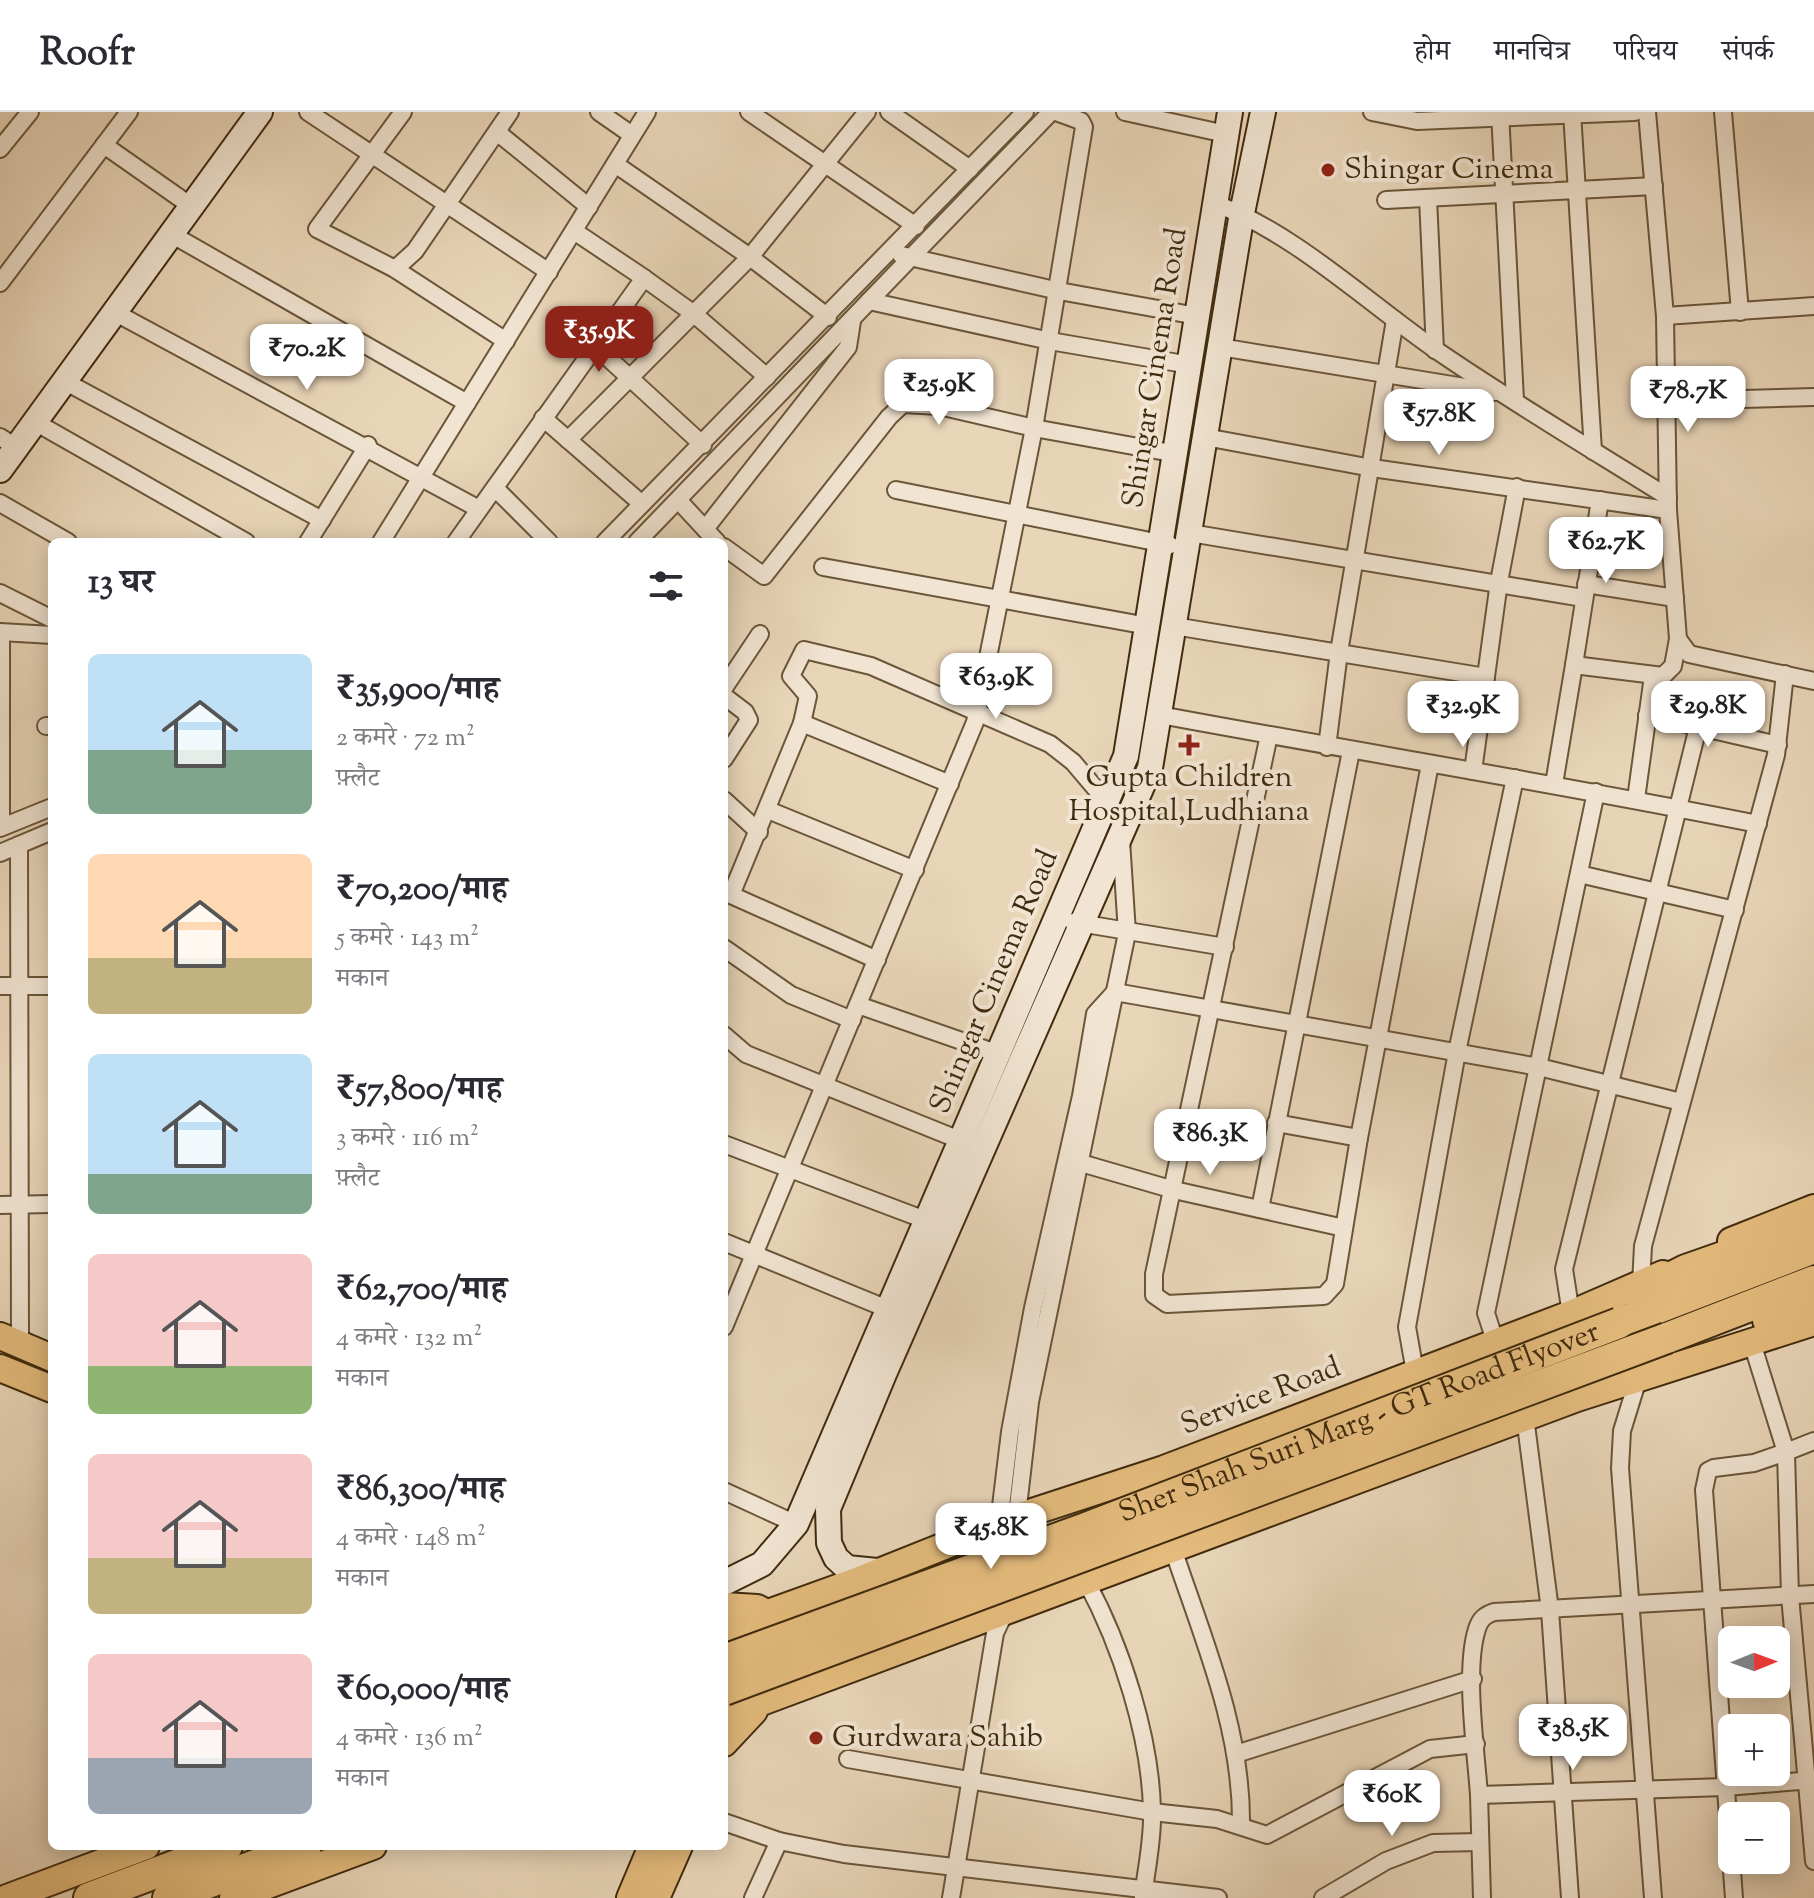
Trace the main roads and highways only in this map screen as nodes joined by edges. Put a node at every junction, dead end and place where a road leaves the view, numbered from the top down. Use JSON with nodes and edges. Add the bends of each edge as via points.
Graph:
{"nodes":[{"id":1,"x":1814,"y":1208,"type":"edge"},
{"id":2,"x":1814,"y":1225,"type":"edge"},
{"id":3,"x":1814,"y":1248,"type":"edge"},
{"id":4,"x":1814,"y":1281,"type":"edge"},
{"id":5,"x":1814,"y":1304,"type":"edge"},
{"id":6,"x":1639,"y":1316,"type":"junction"},
{"id":7,"x":1814,"y":1322,"type":"edge"},
{"id":8,"x":1709,"y":1323,"type":"junction"},
{"id":9,"x":10,"y":1340,"type":"edge"},
{"id":10,"x":48,"y":1356,"type":"edge"},
{"id":11,"x":0,"y":1368,"type":"edge"},
{"id":12,"x":48,"y":1387,"type":"edge"},
{"id":13,"x":728,"y":1606,"type":"edge"},
{"id":14,"x":768,"y":1614,"type":"junction"},
{"id":15,"x":728,"y":1628,"type":"edge"},
{"id":16,"x":728,"y":1659,"type":"edge"},
{"id":17,"x":728,"y":1689,"type":"edge"},
{"id":18,"x":780,"y":1694,"type":"junction"},
{"id":19,"x":728,"y":1714,"type":"edge"},
{"id":20,"x":728,"y":1738,"type":"edge"},
{"id":21,"x":135,"y":1850,"type":"edge"},
{"id":22,"x":216,"y":1850,"type":"edge"},
{"id":23,"x":295,"y":1850,"type":"edge"},
{"id":24,"x":362,"y":1850,"type":"edge"},
{"id":25,"x":650,"y":1850,"type":"edge"},
{"id":26,"x":677,"y":1850,"type":"edge"},
{"id":27,"x":7,"y":1898,"type":"edge"},
{"id":28,"x":89,"y":1898,"type":"edge"},
{"id":29,"x":168,"y":1898,"type":"edge"},
{"id":30,"x":233,"y":1898,"type":"edge"},
{"id":31,"x":630,"y":1898,"type":"edge"},
{"id":32,"x":656,"y":1898,"type":"edge"}],
"edges":[{"from":1,"to":14,"type":"main road","name":"Service Road","via":[[1571,1314]]},
{"from":2,"to":6,"type":"highway","via":[[1686,1270],[1648,1289]]},
{"from":3,"to":6,"type":"highway","name":"Sher Shah Suri Marg - GT Road Flyover"},
{"from":4,"to":8,"type":"highway","name":"Sher Shah Suri Marg - GT Road Flyover"},
{"from":5,"to":8,"type":"highway","via":[[1745,1329]]},
{"from":6,"to":16,"type":"highway","name":"Sher Shah Suri Marg - GT Road Flyover","bridge":true},
{"from":7,"to":18,"type":"main road","via":[[1525,1417],[997,1619]]},
{"from":8,"to":17,"type":"highway","name":"Sher Shah Suri Marg - GT Road Flyover","bridge":true},
{"from":9,"to":10,"type":"main road"},
{"from":11,"to":12,"type":"main road"},
{"from":13,"to":14,"type":"main road"},
{"from":14,"to":15,"type":"main road","name":"Service Road"},
{"from":14,"to":18,"type":"main road","via":[[792,1659],[792,1682]]},
{"from":18,"to":19,"type":"main road"},
{"from":18,"to":20,"type":"main road","via":[[743,1718]]},
{"from":21,"to":27,"type":"main road"},
{"from":22,"to":28,"type":"highway"},
{"from":23,"to":29,"type":"highway"},
{"from":24,"to":30,"type":"main road"},
{"from":25,"to":31,"type":"main road"},
{"from":26,"to":32,"type":"main road"}]}
